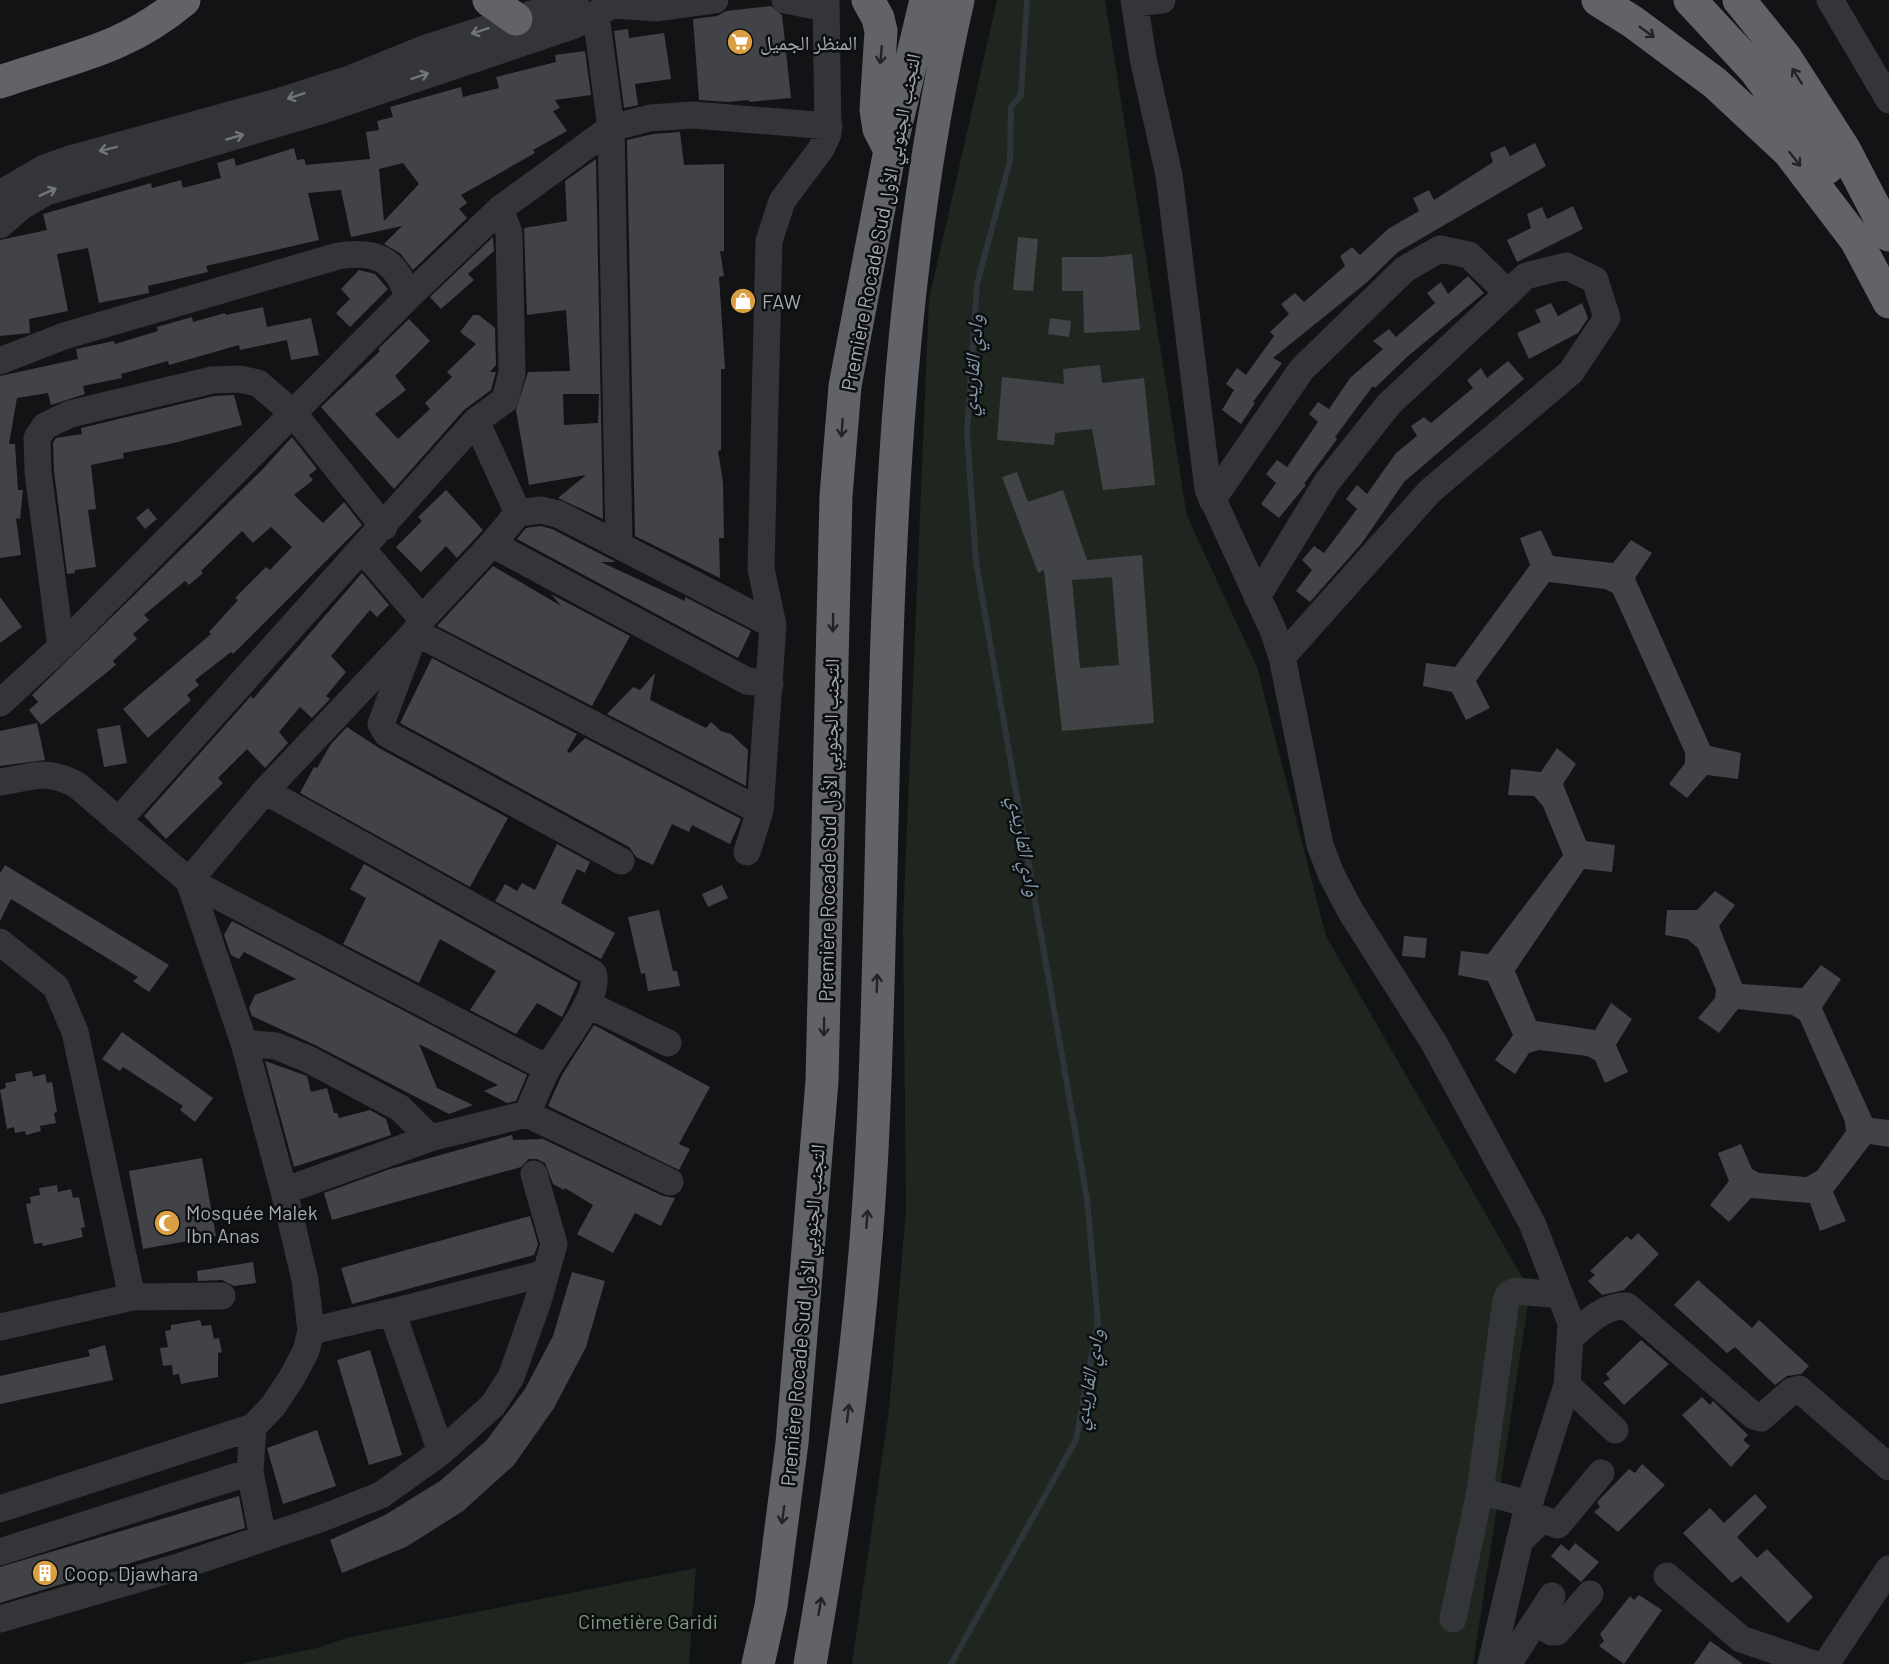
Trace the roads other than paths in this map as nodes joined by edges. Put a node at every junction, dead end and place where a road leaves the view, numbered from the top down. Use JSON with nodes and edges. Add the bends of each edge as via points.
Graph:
{"nodes":[{"id":1,"x":184,"y":0,"type":"edge"},
{"id":2,"x":489,"y":0,"type":"edge"},
{"id":3,"x":716,"y":0,"type":"edge"},
{"id":4,"x":868,"y":0,"type":"edge"},
{"id":5,"x":926,"y":0,"type":"edge"},
{"id":6,"x":958,"y":0,"type":"edge"},
{"id":7,"x":1162,"y":0,"type":"edge"},
{"id":8,"x":1599,"y":0,"type":"edge"},
{"id":9,"x":1690,"y":0,"type":"edge"},
{"id":10,"x":1739,"y":0,"type":"edge"},
{"id":11,"x":1830,"y":0,"type":"edge"},
{"id":12,"x":1135,"y":1,"type":"edge"},
{"id":13,"x":811,"y":2,"type":"edge"},
{"id":14,"x":601,"y":5,"type":"edge"},
{"id":15,"x":516,"y":19,"type":"junction"},
{"id":16,"x":0,"y":56,"type":"edge"},
{"id":17,"x":66,"y":62,"type":"junction"},
{"id":18,"x":0,"y":82,"type":"edge"},
{"id":19,"x":1889,"y":100,"type":"edge"},
{"id":20,"x":829,"y":126,"type":"junction"},
{"id":21,"x":611,"y":128,"type":"junction"},
{"id":22,"x":890,"y":150,"type":"junction"},
{"id":23,"x":0,"y":194,"type":"edge"},
{"id":24,"x":500,"y":209,"type":"junction"},
{"id":25,"x":0,"y":225,"type":"edge"},
{"id":26,"x":1876,"y":234,"type":"edge"},
{"id":27,"x":1508,"y":293,"type":"junction"},
{"id":28,"x":408,"y":297,"type":"junction"},
{"id":29,"x":1889,"y":302,"type":"edge"},
{"id":30,"x":0,"y":361,"type":"edge"},
{"id":31,"x":293,"y":413,"type":"junction"},
{"id":32,"x":476,"y":421,"type":"junction"},
{"id":33,"x":1212,"y":500,"type":"junction"},
{"id":34,"x":518,"y":513,"type":"junction"},
{"id":35,"x":384,"y":527,"type":"junction"},
{"id":36,"x":492,"y":544,"type":"junction"},
{"id":37,"x":619,"y":544,"type":"junction"},
{"id":38,"x":363,"y":550,"type":"junction"},
{"id":39,"x":1257,"y":597,"type":"junction"},
{"id":40,"x":418,"y":625,"type":"junction"},
{"id":41,"x":773,"y":625,"type":"junction"},
{"id":42,"x":61,"y":647,"type":"junction"},
{"id":43,"x":1282,"y":657,"type":"junction"},
{"id":44,"x":770,"y":684,"type":"junction"},
{"id":45,"x":0,"y":703,"type":"edge"},
{"id":46,"x":0,"y":782,"type":"edge"},
{"id":47,"x":266,"y":791,"type":"junction"},
{"id":48,"x":760,"y":812,"type":"junction"},
{"id":49,"x":118,"y":821,"type":"junction"},
{"id":50,"x":747,"y":852,"type":"dead end"},
{"id":51,"x":621,"y":861,"type":"dead end"},
{"id":52,"x":189,"y":881,"type":"junction"},
{"id":53,"x":0,"y":942,"type":"edge"},
{"id":54,"x":588,"y":1004,"type":"junction"},
{"id":55,"x":244,"y":1043,"type":"junction"},
{"id":56,"x":668,"y":1043,"type":"dead end"},
{"id":57,"x":547,"y":1068,"type":"junction"},
{"id":58,"x":527,"y":1114,"type":"junction"},
{"id":59,"x":430,"y":1138,"type":"junction"},
{"id":60,"x":534,"y":1174,"type":"dead end"},
{"id":61,"x":670,"y":1182,"type":"dead end"},
{"id":62,"x":284,"y":1191,"type":"junction"},
{"id":63,"x":546,"y":1273,"type":"junction"},
{"id":64,"x":1560,"y":1295,"type":"junction"},
{"id":65,"x":222,"y":1296,"type":"dead end"},
{"id":66,"x":132,"y":1297,"type":"junction"},
{"id":67,"x":392,"y":1312,"type":"junction"},
{"id":68,"x":0,"y":1327,"type":"edge"},
{"id":69,"x":311,"y":1331,"type":"junction"},
{"id":70,"x":1570,"y":1338,"type":"junction"},
{"id":71,"x":1567,"y":1385,"type":"junction"},
{"id":72,"x":253,"y":1427,"type":"junction"},
{"id":73,"x":1615,"y":1430,"type":"dead end"},
{"id":74,"x":441,"y":1452,"type":"junction"},
{"id":75,"x":1889,"y":1467,"type":"edge"},
{"id":76,"x":250,"y":1472,"type":"junction"},
{"id":77,"x":1601,"y":1473,"type":"dead end"},
{"id":78,"x":1480,"y":1491,"type":"junction"},
{"id":79,"x":1529,"y":1504,"type":"junction"},
{"id":80,"x":0,"y":1509,"type":"edge"},
{"id":81,"x":263,"y":1538,"type":"junction"},
{"id":82,"x":1519,"y":1542,"type":"junction"},
{"id":83,"x":0,"y":1552,"type":"edge"},
{"id":84,"x":1889,"y":1569,"type":"edge"},
{"id":85,"x":1667,"y":1576,"type":"dead end"},
{"id":86,"x":1590,"y":1594,"type":"dead end"},
{"id":87,"x":1551,"y":1596,"type":"dead end"},
{"id":88,"x":1453,"y":1618,"type":"dead end"},
{"id":89,"x":0,"y":1619,"type":"edge"},
{"id":90,"x":1535,"y":1622,"type":"junction"},
{"id":91,"x":758,"y":1664,"type":"edge"},
{"id":92,"x":810,"y":1664,"type":"edge"},
{"id":93,"x":1491,"y":1664,"type":"edge"},
{"id":94,"x":1508,"y":1664,"type":"edge"},
{"id":95,"x":1814,"y":1664,"type":"edge"},
{"id":96,"x":1826,"y":1664,"type":"edge"}],
"edges":[{"from":1,"to":17,"type":"highway","via":[[125,39]]},
{"from":2,"to":15,"type":"highway"},
{"from":3,"to":14,"type":"street","via":[[657,8]]},
{"from":4,"to":22,"type":"highway","one_way":true,"via":[[881,31],[876,120]]},
{"from":5,"to":22,"type":"highway","name":"Première Rocade Sud التجنب الجنوبي الأول"},
{"from":92,"to":6,"type":"highway","name":"Première Rocade Sud التجنب الجنوبي الأول","one_way":true,"via":[[831,1542],[866,1240],[873,1131],[890,527],[901,382],[922,201]]},
{"from":7,"to":12,"type":"street"},
{"from":8,"to":26,"type":"highway","one_way":true,"via":[[1674,51],[1753,116]]},
{"from":9,"to":26,"type":"highway","via":[[1755,70],[1827,169],[1858,195]]},
{"from":26,"to":10,"type":"highway","one_way":true,"via":[[1844,149],[1785,57]]},
{"from":11,"to":19,"type":"street"},
{"from":12,"to":33,"type":"street","via":[[1143,58],[1169,175]]},
{"from":13,"to":20,"type":"street"},
{"from":14,"to":15,"type":"street"},
{"from":14,"to":21,"type":"street"},
{"from":25,"to":14,"type":"street","one_way":true,"via":[[46,192],[76,181],[320,111],[572,26]]},
{"from":15,"to":23,"type":"street","one_way":true,"via":[[277,102],[70,159],[44,168]]},
{"from":16,"to":17,"type":"highway"},
{"from":17,"to":18,"type":"highway"},
{"from":20,"to":21,"type":"street","via":[[693,115],[650,118]]},
{"from":20,"to":41,"type":"street","via":[[821,149],[782,201],[769,241],[761,569]]},
{"from":21,"to":24,"type":"street"},
{"from":21,"to":37,"type":"street"},
{"from":22,"to":91,"type":"highway","name":"Première Rocade Sud التجنب الجنوبي الأول","one_way":true,"via":[[845,386],[836,496],[822,1081],[792,1443],[771,1606]]},
{"from":24,"to":28,"type":"street"},
{"from":24,"to":32,"type":"street","via":[[510,243],[512,373],[505,400]]},
{"from":26,"to":29,"type":"highway"},
{"from":27,"to":33,"type":"street","via":[[1469,255],[1440,249],[1405,269],[1302,369]]},
{"from":27,"to":39,"type":"street","via":[[1389,404],[1327,482]]},
{"from":27,"to":43,"type":"street","via":[[1526,276],[1566,266],[1595,280],[1606,318],[1571,372],[1430,491]]},
{"from":28,"to":30,"type":"street","via":[[397,272],[381,259],[360,253],[338,256],[63,336]]},
{"from":28,"to":31,"type":"street"},
{"from":31,"to":35,"type":"street"},
{"from":31,"to":42,"type":"street"},
{"from":31,"to":42,"type":"street","via":[[258,383],[212,380],[70,414],[45,426],[37,438],[38,472]]},
{"from":32,"to":34,"type":"street"},
{"from":32,"to":35,"type":"street"},
{"from":33,"to":39,"type":"street"},
{"from":34,"to":36,"type":"street"},
{"from":34,"to":37,"type":"street","via":[[540,510],[558,514]]},
{"from":35,"to":38,"type":"street"},
{"from":36,"to":40,"type":"street"},
{"from":36,"to":44,"type":"street","via":[[747,681]]},
{"from":37,"to":41,"type":"street"},
{"from":38,"to":40,"type":"street"},
{"from":38,"to":49,"type":"street"},
{"from":39,"to":43,"type":"street"},
{"from":40,"to":47,"type":"street"},
{"from":40,"to":48,"type":"street"},
{"from":40,"to":51,"type":"street","via":[[384,708],[381,723],[387,734]]},
{"from":41,"to":44,"type":"street"},
{"from":42,"to":45,"type":"street"},
{"from":43,"to":64,"type":"street","via":[[1320,845],[1331,874],[1440,1054],[1532,1223]]},
{"from":44,"to":48,"type":"street"},
{"from":46,"to":49,"type":"street","via":[[58,775],[77,785]]},
{"from":47,"to":52,"type":"street"},
{"from":47,"to":54,"type":"street","via":[[593,973],[595,987]]},
{"from":48,"to":50,"type":"street"},
{"from":49,"to":52,"type":"street"},
{"from":52,"to":55,"type":"street"},
{"from":52,"to":57,"type":"street"},
{"from":53,"to":66,"type":"street","via":[[56,987],[66,1007],[75,1032]]},
{"from":54,"to":56,"type":"street"},
{"from":54,"to":57,"type":"street"},
{"from":55,"to":59,"type":"street","via":[[297,1053],[400,1108]]},
{"from":55,"to":62,"type":"street"},
{"from":57,"to":58,"type":"street"},
{"from":58,"to":59,"type":"street"},
{"from":58,"to":61,"type":"street"},
{"from":59,"to":62,"type":"street"},
{"from":60,"to":63,"type":"street","via":[[554,1244]]},
{"from":62,"to":69,"type":"street","via":[[305,1280]]},
{"from":63,"to":67,"type":"street"},
{"from":63,"to":74,"type":"street","via":[[511,1377],[493,1405]]},
{"from":64,"to":70,"type":"street","via":[[1571,1323]]},
{"from":64,"to":78,"type":"street","via":[[1516,1291],[1506,1300]]},
{"from":65,"to":66,"type":"street"},
{"from":66,"to":68,"type":"street"},
{"from":67,"to":69,"type":"street"},
{"from":67,"to":74,"type":"street"},
{"from":69,"to":72,"type":"street","via":[[306,1351],[291,1379]]},
{"from":70,"to":71,"type":"street"},
{"from":70,"to":75,"type":"street","via":[[1595,1316],[1618,1305],[1627,1306],[1754,1416],[1761,1418],[1799,1389]]},
{"from":71,"to":73,"type":"street"},
{"from":71,"to":79,"type":"street"},
{"from":72,"to":76,"type":"street"},
{"from":72,"to":80,"type":"street"},
{"from":74,"to":81,"type":"street","via":[[381,1495]]},
{"from":76,"to":81,"type":"street"},
{"from":76,"to":83,"type":"street"},
{"from":77,"to":82,"type":"street","via":[[1558,1525],[1542,1519]]},
{"from":78,"to":79,"type":"street"},
{"from":78,"to":88,"type":"street"},
{"from":79,"to":82,"type":"street"},
{"from":81,"to":89,"type":"street"},
{"from":82,"to":93,"type":"street"},
{"from":84,"to":96,"type":"street"},
{"from":85,"to":95,"type":"street","via":[[1741,1639]]},
{"from":86,"to":90,"type":"street","via":[[1557,1632]]},
{"from":87,"to":90,"type":"street"},
{"from":90,"to":94,"type":"street"}]}
